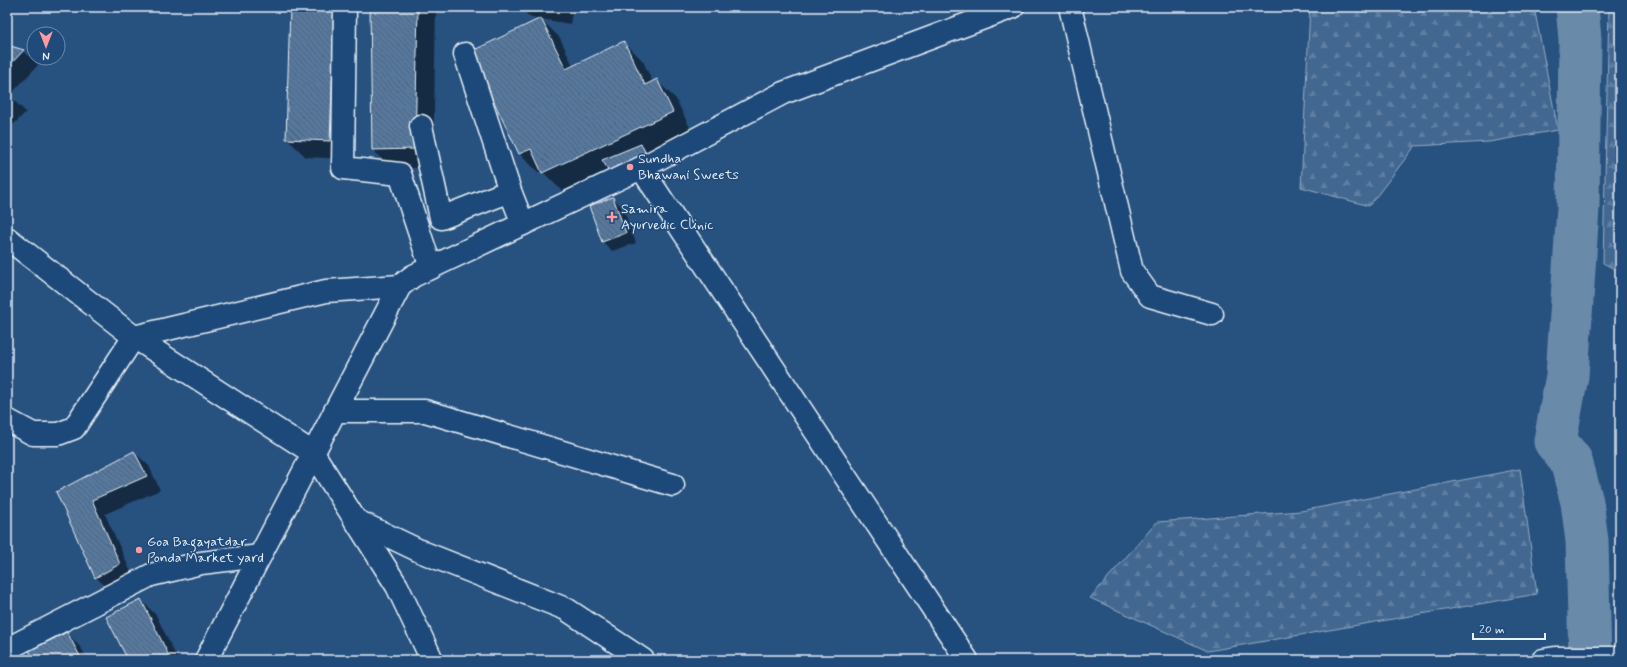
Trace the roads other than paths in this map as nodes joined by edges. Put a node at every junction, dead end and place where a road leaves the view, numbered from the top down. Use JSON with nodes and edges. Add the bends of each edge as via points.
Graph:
{"nodes":[{"id":1,"x":345,"y":7,"type":"edge"},
{"id":2,"x":1013,"y":7,"type":"edge"},
{"id":3,"x":1070,"y":7,"type":"edge"},
{"id":4,"x":465,"y":54,"type":"dead end"},
{"id":5,"x":421,"y":126,"type":"dead end"},
{"id":6,"x":641,"y":168,"type":"junction"},
{"id":7,"x":510,"y":191,"type":"junction"},
{"id":8,"x":523,"y":224,"type":"junction"},
{"id":9,"x":7,"y":238,"type":"edge"},
{"id":10,"x":431,"y":268,"type":"junction"},
{"id":11,"x":400,"y":286,"type":"junction"},
{"id":12,"x":1212,"y":314,"type":"dead end"},
{"id":13,"x":134,"y":337,"type":"junction"},
{"id":14,"x":335,"y":411,"type":"junction"},
{"id":15,"x":7,"y":420,"type":"edge"},
{"id":16,"x":313,"y":453,"type":"junction"},
{"id":17,"x":673,"y":485,"type":"dead end"},
{"id":18,"x":355,"y":520,"type":"junction"},
{"id":19,"x":260,"y":556,"type":"junction"},
{"id":20,"x":7,"y":649,"type":"edge"},
{"id":21,"x":1619,"y":658,"type":"edge"},
{"id":22,"x":1549,"y":659,"type":"edge"},
{"id":23,"x":206,"y":660,"type":"edge"},
{"id":24,"x":432,"y":660,"type":"edge"},
{"id":25,"x":643,"y":660,"type":"edge"},
{"id":26,"x":967,"y":660,"type":"edge"}],
"edges":[{"from":1,"to":10,"type":"street","via":[[343,168],[400,174]]},
{"from":2,"to":6,"type":"street","via":[[783,92]]},
{"from":3,"to":12,"type":"street","via":[[1132,271],[1150,296]]},
{"from":4,"to":7,"type":"street"},
{"from":5,"to":7,"type":"street","via":[[441,218]]},
{"from":6,"to":8,"type":"street"},
{"from":6,"to":26,"type":"street"},
{"from":7,"to":8,"type":"street"},
{"from":8,"to":10,"type":"street"},
{"from":9,"to":13,"type":"street"},
{"from":10,"to":11,"type":"street","via":[[413,276]]},
{"from":11,"to":13,"type":"street","via":[[326,292]]},
{"from":11,"to":14,"type":"street"},
{"from":13,"to":15,"type":"street","via":[[74,428],[58,434],[33,434]]},
{"from":13,"to":16,"type":"street"},
{"from":14,"to":16,"type":"street"},
{"from":14,"to":17,"type":"street","via":[[425,411]]},
{"from":16,"to":18,"type":"street"},
{"from":16,"to":19,"type":"street"},
{"from":18,"to":24,"type":"street","via":[[397,586]]},
{"from":18,"to":25,"type":"street","via":[[422,552],[566,609]]},
{"from":19,"to":20,"type":"street","via":[[201,563],[151,575]]},
{"from":19,"to":23,"type":"street"},
{"from":21,"to":22,"type":"street"}]}
